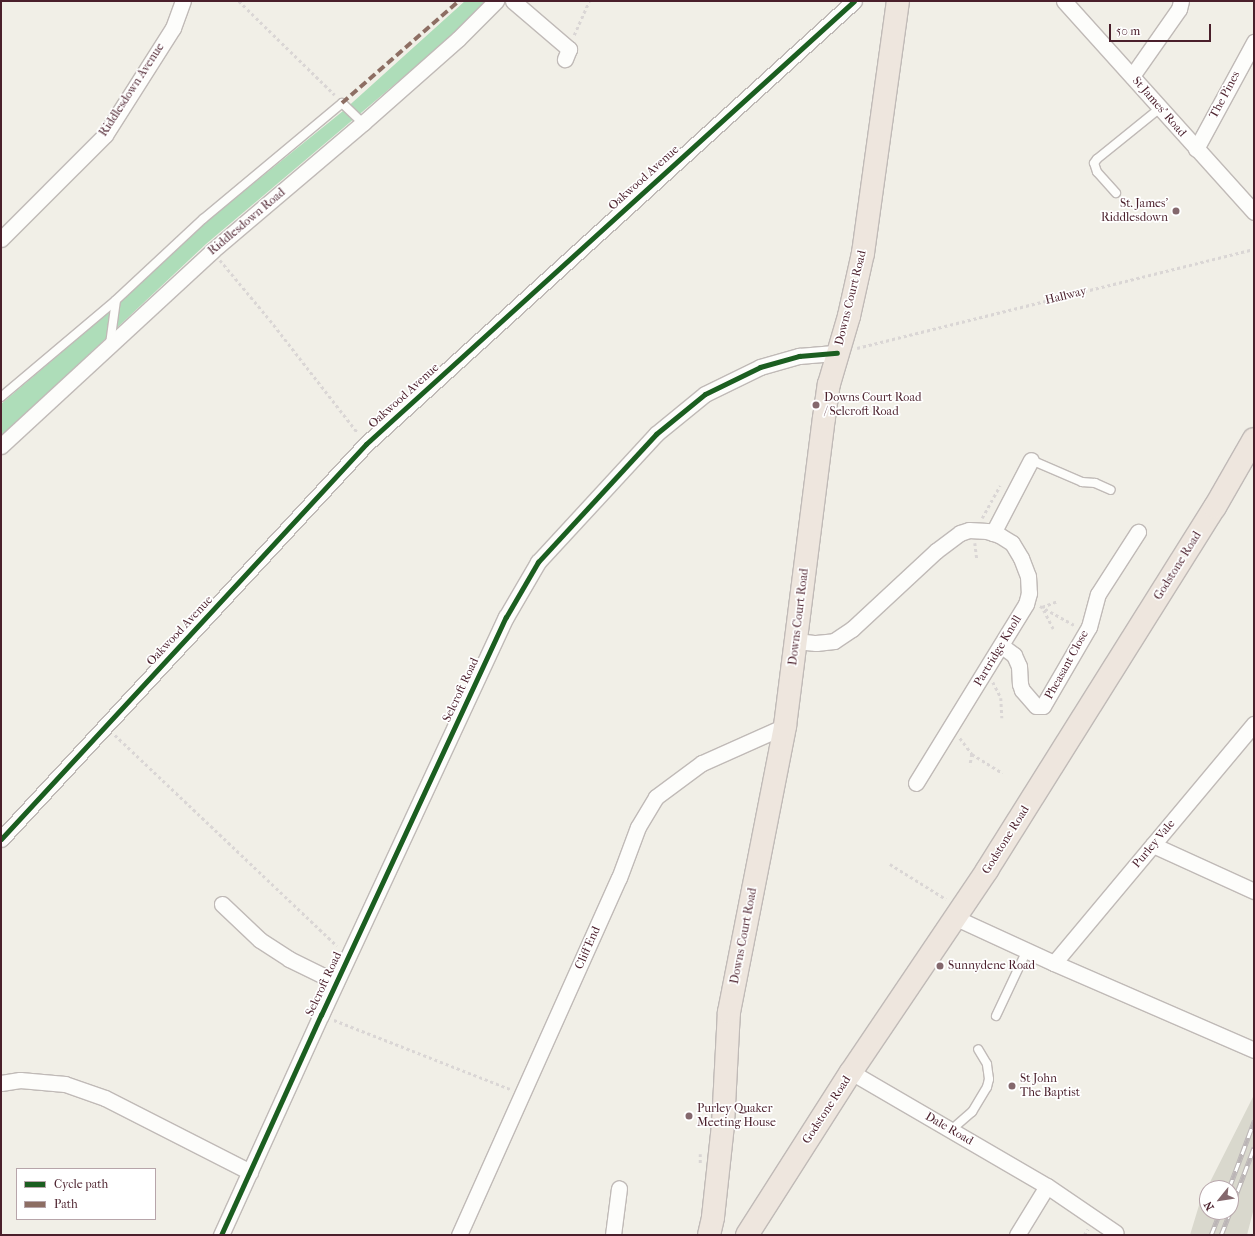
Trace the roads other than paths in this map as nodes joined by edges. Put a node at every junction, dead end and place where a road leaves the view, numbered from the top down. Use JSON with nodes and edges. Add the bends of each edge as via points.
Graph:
{"nodes":[{"id":1,"x":183,"y":1,"type":"edge"},
{"id":2,"x":496,"y":1,"type":"edge"},
{"id":3,"x":513,"y":1,"type":"edge"},
{"id":4,"x":854,"y":1,"type":"edge"},
{"id":5,"x":898,"y":1,"type":"edge"},
{"id":6,"x":1064,"y":1,"type":"edge"},
{"id":7,"x":1181,"y":1,"type":"edge"},
{"id":8,"x":1254,"y":42,"type":"edge"},
{"id":9,"x":569,"y":49,"type":"road end"},
{"id":10,"x":1132,"y":76,"type":"junction"},
{"id":11,"x":1160,"y":108,"type":"junction"},
{"id":12,"x":364,"y":123,"type":"junction"},
{"id":13,"x":1196,"y":149,"type":"junction"},
{"id":14,"x":1116,"y":193,"type":"dead end"},
{"id":15,"x":1254,"y":212,"type":"edge"},
{"id":16,"x":1,"y":239,"type":"edge"},
{"id":17,"x":116,"y":300,"type":"junction"},
{"id":18,"x":110,"y":344,"type":"junction"},
{"id":19,"x":837,"y":353,"type":"junction"},
{"id":20,"x":1,"y":397,"type":"edge"},
{"id":21,"x":1254,"y":439,"type":"edge"},
{"id":22,"x":1,"y":446,"type":"edge"},
{"id":23,"x":1032,"y":460,"type":"joint"},
{"id":24,"x":1111,"y":490,"type":"dead end"},
{"id":25,"x":986,"y":531,"type":"junction"},
{"id":26,"x":1138,"y":532,"type":"dead end"},
{"id":27,"x":796,"y":641,"type":"junction"},
{"id":28,"x":1002,"y":646,"type":"junction"},
{"id":29,"x":1254,"y":724,"type":"edge"},
{"id":30,"x":785,"y":726,"type":"junction"},
{"id":31,"x":1249,"y":740,"type":"edge"},
{"id":32,"x":916,"y":783,"type":"dead end"},
{"id":33,"x":1,"y":840,"type":"edge"},
{"id":34,"x":1153,"y":845,"type":"junction"},
{"id":35,"x":1254,"y":891,"type":"edge"},
{"id":36,"x":222,"y":904,"type":"dead end"},
{"id":37,"x":956,"y":918,"type":"junction"},
{"id":38,"x":1027,"y":950,"type":"junction"},
{"id":39,"x":1054,"y":963,"type":"junction"},
{"id":40,"x":336,"y":982,"type":"junction"},
{"id":41,"x":996,"y":1016,"type":"dead end"},
{"id":42,"x":978,"y":1049,"type":"dead end"},
{"id":43,"x":1254,"y":1050,"type":"edge"},
{"id":44,"x":852,"y":1072,"type":"junction"},
{"id":45,"x":1,"y":1083,"type":"edge"},
{"id":46,"x":951,"y":1130,"type":"junction"},
{"id":47,"x":250,"y":1172,"type":"junction"},
{"id":48,"x":1047,"y":1186,"type":"junction"},
{"id":49,"x":619,"y":1188,"type":"dead end"},
{"id":50,"x":1116,"y":1233,"type":"dead end"},
{"id":51,"x":221,"y":1235,"type":"edge"},
{"id":52,"x":459,"y":1235,"type":"edge"},
{"id":53,"x":613,"y":1235,"type":"edge"},
{"id":54,"x":710,"y":1235,"type":"edge"},
{"id":55,"x":747,"y":1235,"type":"edge"},
{"id":56,"x":1017,"y":1235,"type":"edge"}],
"edges":[{"from":1,"to":16,"type":"street","name":"Riddlesdown Avenue","via":[[173,28],[105,135]]},
{"from":2,"to":12,"type":"street","name":"Riddlesdown Road","via":[[458,39]]},
{"from":3,"to":9,"type":"street"},
{"from":4,"to":33,"type":"street","name":"Oakwood Avenue","via":[[366,444]]},
{"from":5,"to":19,"type":"main road","name":"Downs Court Road","via":[[863,253],[849,316]]},
{"from":6,"to":10,"type":"street","name":"St James' Road"},
{"from":7,"to":10,"type":"street","via":[[1179,9]]},
{"from":8,"to":13,"type":"street","name":"The Pines"},
{"from":10,"to":11,"type":"street","name":"St James' Road"},
{"from":11,"to":13,"type":"street","name":"St James' Road"},
{"from":11,"to":14,"type":"lane","via":[[1094,163],[1097,172]]},
{"from":12,"to":17,"type":"lane","via":[[342,103],[204,219]]},
{"from":12,"to":18,"type":"street","name":"Riddlesdown Road","via":[[212,251]]},
{"from":13,"to":15,"type":"street","name":"St James' Road"},
{"from":17,"to":18,"type":"lane"},
{"from":17,"to":20,"type":"lane"},
{"from":18,"to":22,"type":"street","name":"Riddlesdown Road"},
{"from":19,"to":27,"type":"main road","name":"Downs Court Road","via":[[824,418]]},
{"from":19,"to":40,"type":"street","name":"Selcroft Road","via":[[799,356],[760,367],[704,394],[656,434],[538,562],[506,617]]},
{"from":21,"to":37,"type":"main road","name":"Godstone Road","via":[[1215,507]]},
{"from":23,"to":24,"type":"lane","via":[[1082,482],[1095,483]]},
{"from":23,"to":25,"type":"street"},
{"from":25,"to":27,"type":"street","via":[[969,530],[952,538],[852,629],[834,641]]},
{"from":25,"to":28,"type":"street","name":"Partridge Knoll","via":[[1006,538],[1017,551],[1028,576],[1029,592],[1026,604]]},
{"from":26,"to":28,"type":"street","name":"Pheasant Close","via":[[1098,594],[1086,632],[1041,707],[1036,706],[1022,690],[1019,666],[1014,655]]},
{"from":27,"to":30,"type":"main road","name":"Downs Court Road"},
{"from":28,"to":32,"type":"street","name":"Partridge Knoll"},
{"from":29,"to":31,"type":"street","name":"Purley Vale"},
{"from":30,"to":52,"type":"street","name":"Cliff End","via":[[702,762],[656,797],[638,828],[619,878]]},
{"from":30,"to":54,"type":"main road","name":"Downs Court Road","via":[[729,1012],[723,1125]]},
{"from":31,"to":34,"type":"street","name":"Purley Vale"},
{"from":34,"to":35,"type":"street"},
{"from":34,"to":39,"type":"street","name":"Purley Vale"},
{"from":36,"to":40,"type":"street","via":[[260,940],[290,959]]},
{"from":37,"to":38,"type":"street"},
{"from":37,"to":44,"type":"main road","name":"Godstone Road"},
{"from":38,"to":39,"type":"street"},
{"from":38,"to":41,"type":"lane"},
{"from":39,"to":43,"type":"street"},
{"from":40,"to":47,"type":"street","name":"Selcroft Road"},
{"from":42,"to":46,"type":"lane","via":[[987,1064],[987,1087],[972,1112]]},
{"from":44,"to":46,"type":"street","name":"Dale Road"},
{"from":44,"to":55,"type":"main road","name":"Godstone Road"},
{"from":45,"to":47,"type":"street","via":[[20,1080],[65,1084],[105,1098]]},
{"from":46,"to":48,"type":"street","name":"Dale Road"},
{"from":47,"to":51,"type":"street","name":"Selcroft Road"},
{"from":48,"to":50,"type":"street","name":"Dale Road"},
{"from":48,"to":56,"type":"street"},
{"from":49,"to":53,"type":"street"}]}
